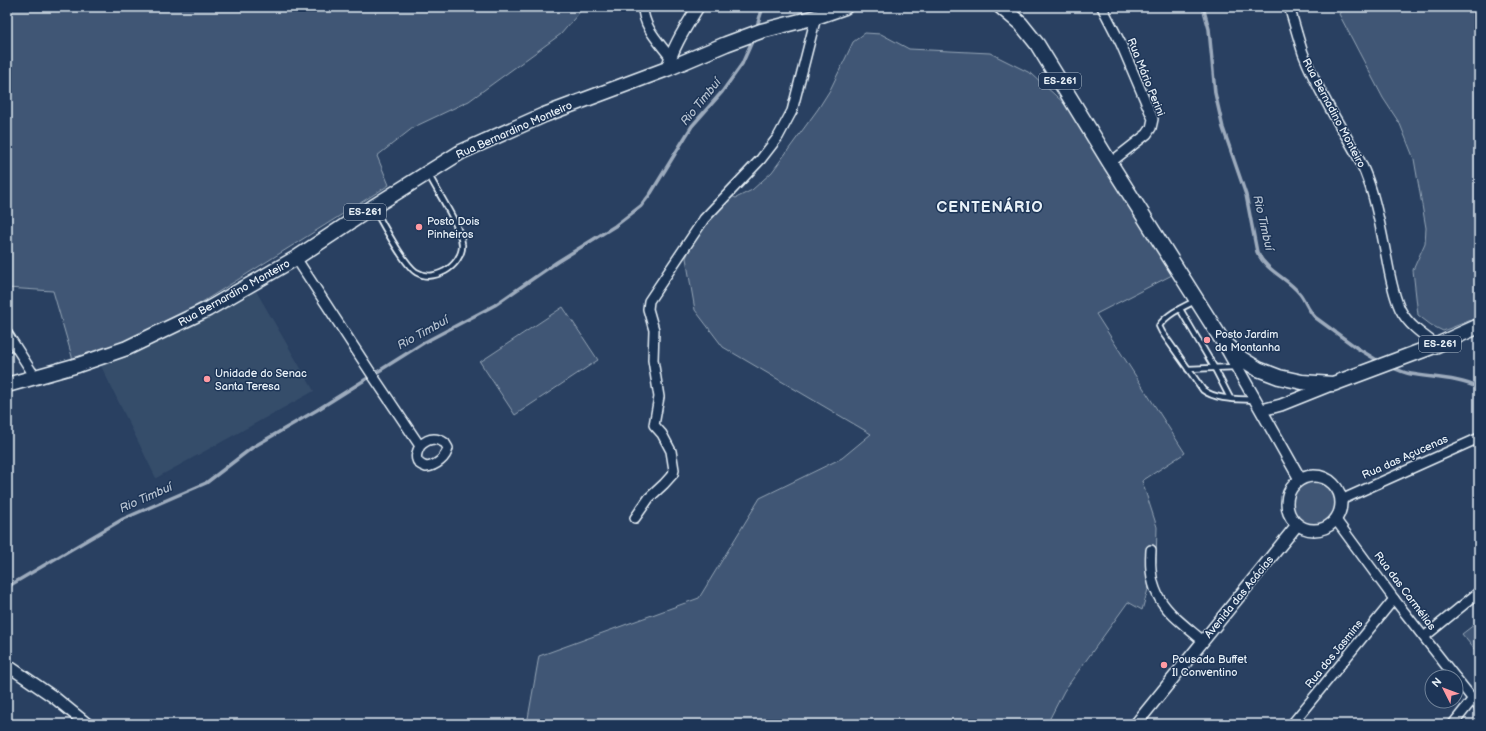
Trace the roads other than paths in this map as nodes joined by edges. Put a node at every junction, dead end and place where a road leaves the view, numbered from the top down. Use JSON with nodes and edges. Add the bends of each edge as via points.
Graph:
{"nodes":[{"id":1,"x":643,"y":7,"type":"edge"},
{"id":2,"x":698,"y":7,"type":"edge"},
{"id":3,"x":845,"y":7,"type":"edge"},
{"id":4,"x":1001,"y":7,"type":"edge"},
{"id":5,"x":1102,"y":7,"type":"edge"},
{"id":6,"x":1289,"y":7,"type":"edge"},
{"id":7,"x":816,"y":17,"type":"junction"},
{"id":8,"x":669,"y":63,"type":"junction"},
{"id":9,"x":1110,"y":164,"type":"junction"},
{"id":10,"x":428,"y":173,"type":"junction"},
{"id":11,"x":373,"y":207,"type":"junction"},
{"id":12,"x":296,"y":258,"type":"junction"},
{"id":13,"x":1196,"y":300,"type":"junction"},
{"id":14,"x":1180,"y":309,"type":"junction"},
{"id":15,"x":1479,"y":326,"type":"edge"},
{"id":16,"x":7,"y":333,"type":"edge"},
{"id":17,"x":1222,"y":340,"type":"junction"},
{"id":18,"x":1437,"y":345,"type":"junction"},
{"id":19,"x":1214,"y":367,"type":"junction"},
{"id":20,"x":1237,"y":367,"type":"junction"},
{"id":21,"x":1188,"y":370,"type":"junction"},
{"id":22,"x":35,"y":377,"type":"junction"},
{"id":23,"x":1333,"y":384,"type":"junction"},
{"id":24,"x":7,"y":385,"type":"edge"},
{"id":25,"x":1230,"y":398,"type":"junction"},
{"id":26,"x":1259,"y":406,"type":"junction"},
{"id":27,"x":1479,"y":438,"type":"edge"},
{"id":28,"x":420,"y":446,"type":"dead end"},
{"id":29,"x":1300,"y":479,"type":"junction"},
{"id":30,"x":1341,"y":500,"type":"junction"},
{"id":31,"x":635,"y":518,"type":"dead end"},
{"id":32,"x":1336,"y":520,"type":"junction"},
{"id":33,"x":1297,"y":525,"type":"junction"},
{"id":34,"x":1151,"y":550,"type":"dead end"},
{"id":35,"x":1479,"y":592,"type":"edge"},
{"id":36,"x":1394,"y":599,"type":"junction"},
{"id":37,"x":1424,"y":637,"type":"junction"},
{"id":38,"x":1203,"y":641,"type":"junction"},
{"id":39,"x":7,"y":665,"type":"edge"},
{"id":40,"x":1448,"y":669,"type":"edge"},
{"id":41,"x":1464,"y":690,"type":"edge"},
{"id":42,"x":1472,"y":700,"type":"junction"},
{"id":43,"x":1479,"y":707,"type":"edge"},
{"id":44,"x":87,"y":724,"type":"edge"},
{"id":45,"x":1136,"y":724,"type":"edge"},
{"id":46,"x":1292,"y":724,"type":"edge"},
{"id":47,"x":1453,"y":724,"type":"edge"}],
"edges":[{"from":1,"to":8,"type":"street","via":[[644,20]]},
{"from":2,"to":8,"type":"street"},
{"from":3,"to":7,"type":"main road","name":"Rua Bernardino Monteiro","number":"ES-261"},
{"from":4,"to":9,"type":"main road","number":"ES-261","via":[[1021,24],[1037,44]]},
{"from":5,"to":9,"type":"street","name":"Rua Mário Perini","via":[[1153,119],[1152,128],[1147,134]]},
{"from":6,"to":18,"type":"street","name":"Rua Bernadino Monteiro","via":[[1303,53],[1314,78],[1352,145],[1370,186],[1379,216],[1391,282],[1400,309],[1416,330]]},
{"from":7,"to":8,"type":"main road","name":"Rua Bernardino Monteiro","number":"ES-261","via":[[761,32]]},
{"from":7,"to":31,"type":"street","via":[[792,112],[778,137],[761,159],[704,219],[649,301],[648,309],[654,330],[653,360],[659,396],[654,425],[662,434],[670,451],[674,470],[669,480],[649,498]]},
{"from":8,"to":10,"type":"main road","name":"Rua Bernardino Monteiro","number":"ES-261","via":[[461,152]]},
{"from":9,"to":13,"type":"main road","number":"ES-261"},
{"from":10,"to":11,"type":"main road","name":"Rua Bernardino Monteiro","number":"ES-261"},
{"from":10,"to":11,"type":"lane","via":[[460,233],[463,245],[459,258],[450,268],[427,276],[416,272],[408,264]]},
{"from":11,"to":12,"type":"main road","name":"Rua Bernardino Monteiro","number":"ES-261"},
{"from":12,"to":22,"type":"main road","name":"Rua Bernardino Monteiro","number":"ES-261","via":[[208,309],[127,348]]},
{"from":12,"to":28,"type":"street"},
{"from":13,"to":14,"type":"lane"},
{"from":13,"to":17,"type":"main road","number":"ES-261"},
{"from":14,"to":19,"type":"lane"},
{"from":14,"to":21,"type":"lane","via":[[1160,326]]},
{"from":15,"to":18,"type":"main road","number":"ES-261"},
{"from":16,"to":22,"type":"street"},
{"from":17,"to":20,"type":"street"},
{"from":17,"to":23,"type":"main road","number":"ES-261","via":[[1258,369],[1279,377]]},
{"from":18,"to":23,"type":"main road","number":"ES-261"},
{"from":19,"to":20,"type":"lane"},
{"from":19,"to":21,"type":"lane"},
{"from":19,"to":25,"type":"lane"},
{"from":20,"to":26,"type":"street"},
{"from":21,"to":25,"type":"lane","via":[[1208,394]]},
{"from":22,"to":24,"type":"main road","name":"Rua Bernardino Monteiro","number":"ES-261"},
{"from":23,"to":26,"type":"street","via":[[1281,405]]},
{"from":25,"to":26,"type":"lane"},
{"from":26,"to":29,"type":"street"},
{"from":27,"to":30,"type":"street","name":"Rua das Açucenas"},
{"from":29,"to":30,"type":"street","via":[[1316,476],[1331,481],[1338,489]]},
{"from":29,"to":33,"type":"street","via":[[1292,486],[1287,496],[1286,507]]},
{"from":30,"to":32,"type":"street"},
{"from":32,"to":33,"type":"street","via":[[1328,527],[1317,531],[1306,530]]},
{"from":32,"to":36,"type":"street","name":"Rua das Carmélias"},
{"from":33,"to":38,"type":"street","name":"Avenida das Acácias"},
{"from":34,"to":38,"type":"street","via":[[1152,576],[1162,604]]},
{"from":35,"to":37,"type":"street"},
{"from":36,"to":37,"type":"street","name":"Rua das Carmélias"},
{"from":36,"to":46,"type":"street","name":"Rua dos Jasmins"},
{"from":37,"to":40,"type":"street","name":"Rua das Carmélias"},
{"from":38,"to":45,"type":"street","name":"Avenida das Acácias"},
{"from":39,"to":44,"type":"street"},
{"from":41,"to":42,"type":"street","name":"Rua das Carmélias"},
{"from":42,"to":43,"type":"street","name":"Rua das Carmélias"},
{"from":42,"to":47,"type":"street"}]}
